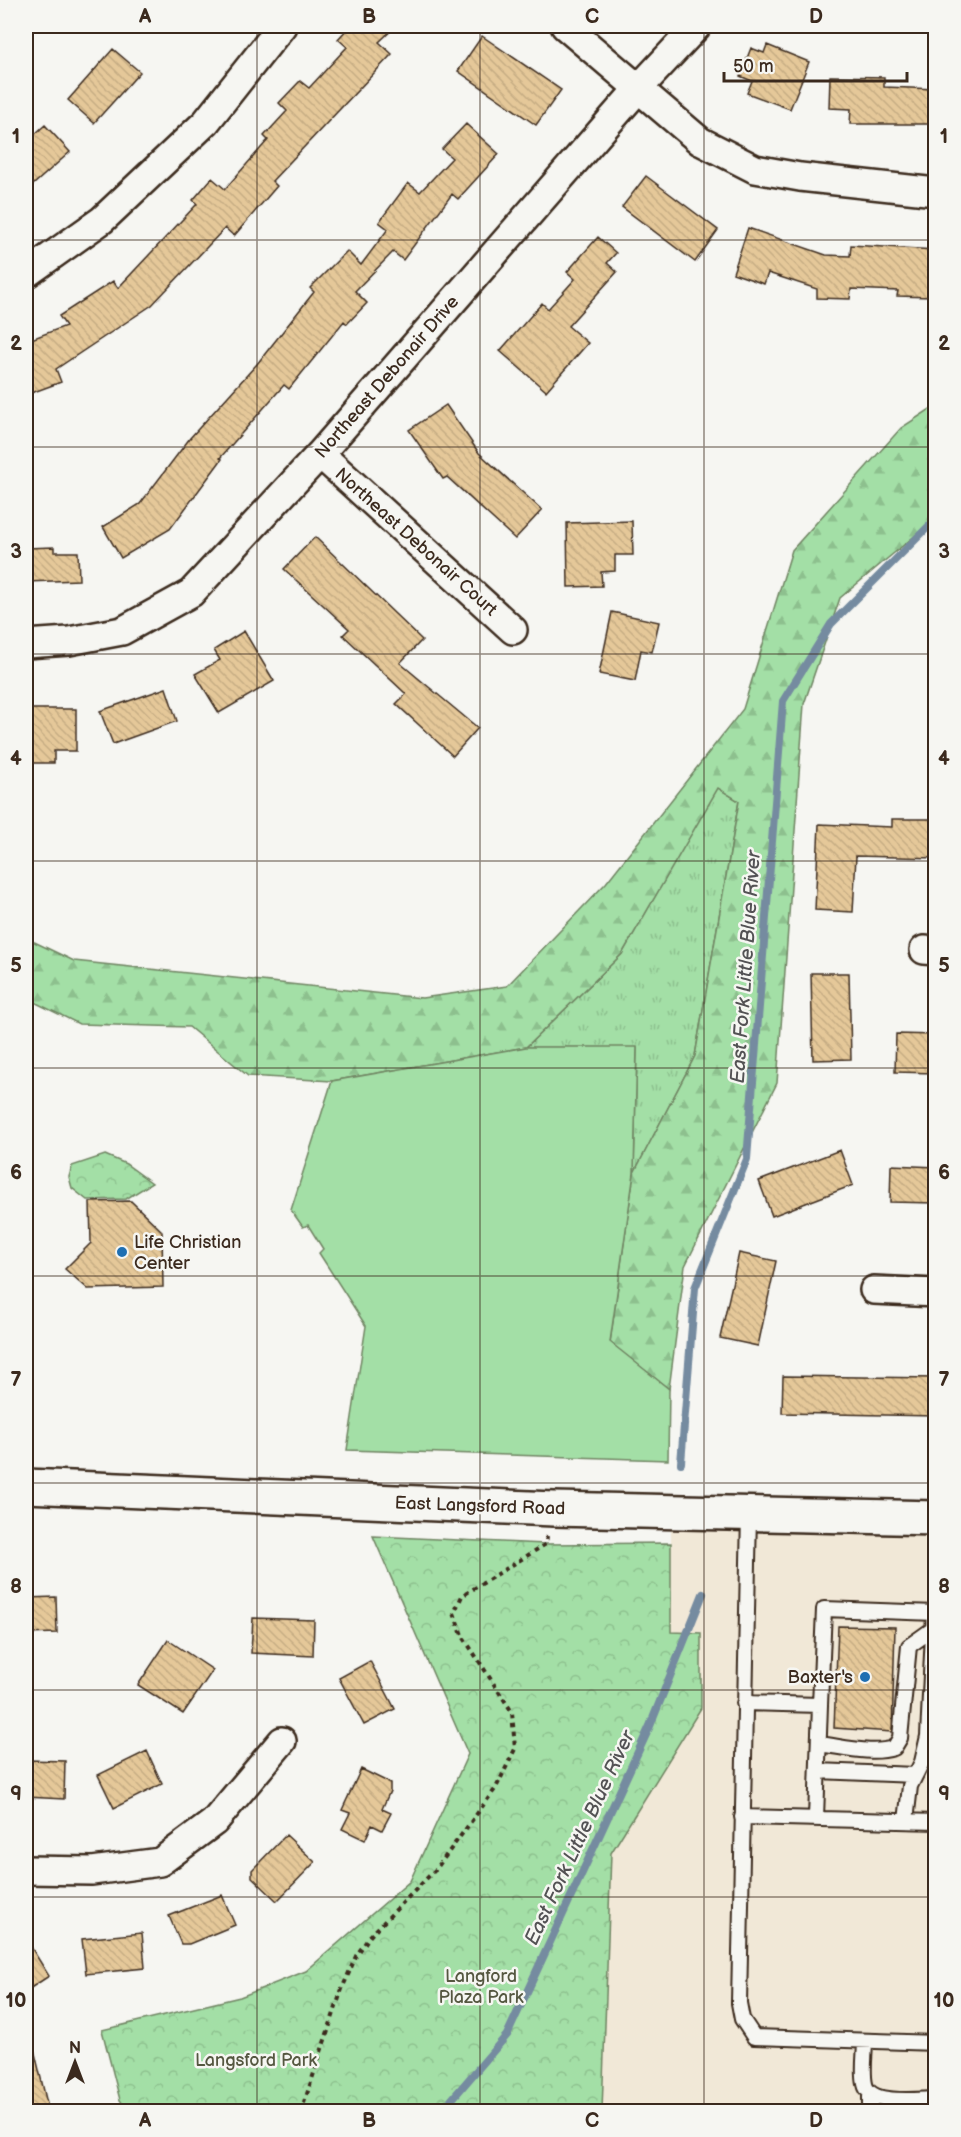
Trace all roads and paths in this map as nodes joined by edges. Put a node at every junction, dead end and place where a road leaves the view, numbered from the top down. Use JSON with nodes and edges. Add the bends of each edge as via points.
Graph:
{"nodes":[{"id":1,"x":282,"y":26,"type":"edge"},
{"id":2,"x":565,"y":26,"type":"edge"},
{"id":3,"x":697,"y":26,"type":"edge"},
{"id":4,"x":637,"y":90,"type":"junction"},
{"id":5,"x":936,"y":192,"type":"edge"},
{"id":6,"x":26,"y":274,"type":"edge"},
{"id":7,"x":320,"y":454,"type":"junction"},
{"id":8,"x":513,"y":630,"type":"dead end"},
{"id":9,"x":26,"y":644,"type":"edge"},
{"id":10,"x":874,"y":1290,"type":"dead end"},
{"id":11,"x":936,"y":1293,"type":"edge"},
{"id":12,"x":26,"y":1486,"type":"edge"},
{"id":13,"x":554,"y":1509,"type":"junction"},
{"id":14,"x":749,"y":1514,"type":"junction"},
{"id":15,"x":936,"y":1518,"type":"edge"},
{"id":16,"x":935,"y":1614,"type":"edge"},
{"id":17,"x":933,"y":1629,"type":"junction"},
{"id":18,"x":744,"y":1702,"type":"junction"},
{"id":19,"x":820,"y":1705,"type":"junction"},
{"id":20,"x":282,"y":1741,"type":"dead end"},
{"id":21,"x":819,"y":1744,"type":"junction"},
{"id":22,"x":818,"y":1771,"type":"junction"},
{"id":23,"x":915,"y":1775,"type":"junction"},
{"id":24,"x":742,"y":1817,"type":"junction"},
{"id":25,"x":816,"y":1818,"type":"junction"},
{"id":26,"x":906,"y":1821,"type":"junction"},
{"id":27,"x":936,"y":1822,"type":"edge"},
{"id":28,"x":26,"y":1870,"type":"edge"},
{"id":29,"x":865,"y":2041,"type":"junction"},
{"id":30,"x":936,"y":2043,"type":"edge"},
{"id":31,"x":870,"y":2093,"type":"junction"},
{"id":32,"x":936,"y":2099,"type":"edge"},
{"id":33,"x":301,"y":2112,"type":"edge"},
{"id":34,"x":870,"y":2112,"type":"edge"}],
"edges":[{"from":1,"to":6,"type":"street","via":[[206,122],[102,220]]},
{"from":2,"to":4,"type":"street"},
{"from":3,"to":4,"type":"street","name":"Northeast Debonair Drive"},
{"from":4,"to":5,"type":"street","via":[[700,141],[755,169]]},
{"from":4,"to":7,"type":"street","name":"Northeast Debonair Drive"},
{"from":7,"to":8,"type":"street","name":"Northeast Debonair Court"},
{"from":7,"to":9,"type":"street","name":"Northeast Debonair Drive","via":[[191,593],[122,631]]},
{"from":10,"to":11,"type":"street"},
{"from":12,"to":13,"type":"street","name":"East Langsford Road"},
{"from":13,"to":14,"type":"street","name":"East Langsford Road"},
{"from":13,"to":33,"type":"path","via":[[546,1544],[462,1596],[454,1613],[462,1635],[512,1712],[515,1749],[496,1788],[436,1869],[370,1936],[356,1956]]},
{"from":14,"to":15,"type":"street","name":"East Langsford Road"},
{"from":14,"to":18,"type":"lane"},
{"from":16,"to":17,"type":"lane"},
{"from":16,"to":19,"type":"lane","via":[[824,1609]]},
{"from":17,"to":21,"type":"lane","via":[[909,1646],[900,1738],[894,1748],[885,1751]]},
{"from":17,"to":23,"type":"lane","via":[[928,1736]]},
{"from":18,"to":19,"type":"lane"},
{"from":18,"to":24,"type":"lane"},
{"from":19,"to":21,"type":"lane"},
{"from":20,"to":28,"type":"street","via":[[214,1822],[160,1862],[92,1870]]},
{"from":21,"to":22,"type":"lane"},
{"from":22,"to":23,"type":"lane"},
{"from":22,"to":25,"type":"lane"},
{"from":23,"to":26,"type":"lane"},
{"from":24,"to":25,"type":"lane"},
{"from":24,"to":29,"type":"lane","via":[[739,2003],[747,2030],[754,2037]]},
{"from":25,"to":26,"type":"lane"},
{"from":26,"to":27,"type":"lane"},
{"from":29,"to":30,"type":"lane"},
{"from":29,"to":31,"type":"lane","via":[[865,2086]]},
{"from":31,"to":32,"type":"lane","via":[[879,2099]]},
{"from":31,"to":34,"type":"lane"}]}
